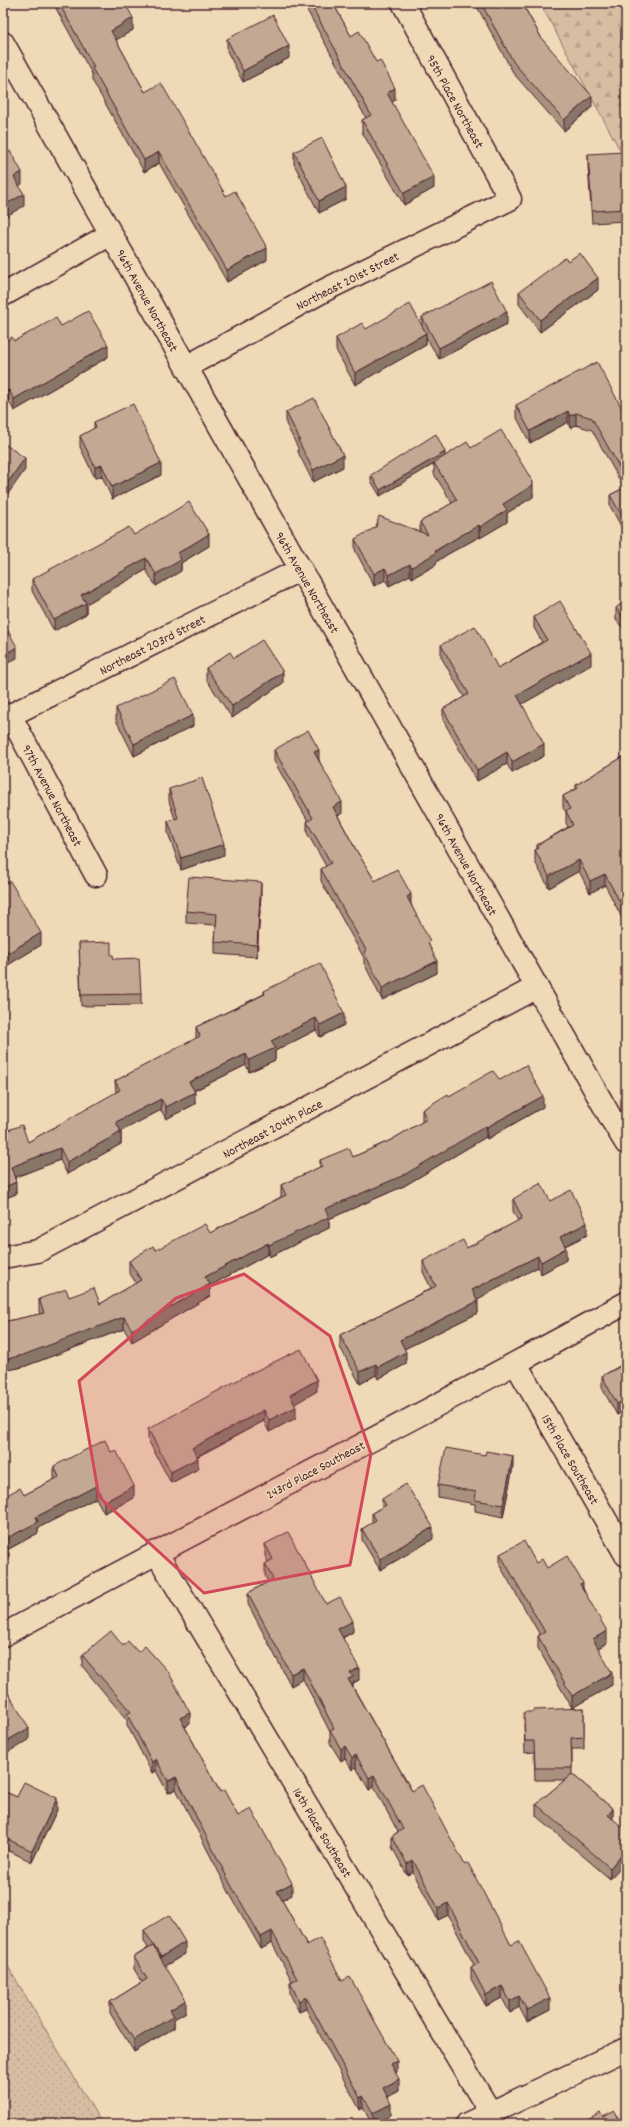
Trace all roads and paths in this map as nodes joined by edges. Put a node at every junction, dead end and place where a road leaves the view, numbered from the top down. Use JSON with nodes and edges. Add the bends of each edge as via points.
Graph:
{"nodes":[{"id":1,"x":403,"y":3,"type":"edge"},
{"id":2,"x":3,"y":43,"type":"edge"},
{"id":3,"x":510,"y":199,"type":"joint"},
{"id":4,"x":111,"y":234,"type":"junction"},
{"id":5,"x":3,"y":295,"type":"edge"},
{"id":6,"x":186,"y":367,"type":"junction"},
{"id":7,"x":300,"y":569,"type":"junction"},
{"id":8,"x":6,"y":717,"type":"edge"},
{"id":9,"x":96,"y":875,"type":"dead end"},
{"id":10,"x":537,"y":988,"type":"junction"},
{"id":11,"x":626,"y":1143,"type":"edge"},
{"id":12,"x":3,"y":1257,"type":"edge"},
{"id":13,"x":626,"y":1303,"type":"edge"},
{"id":14,"x":516,"y":1364,"type":"junction"},
{"id":15,"x":156,"y":1552,"type":"junction"},
{"id":16,"x":626,"y":1555,"type":"edge"},
{"id":17,"x":3,"y":1636,"type":"edge"},
{"id":18,"x":626,"y":2049,"type":"edge"},
{"id":19,"x":490,"y":2112,"type":"junction"},
{"id":20,"x":467,"y":2124,"type":"edge"}],
"edges":[{"from":1,"to":3,"type":"street","name":"95th Place Northeast"},
{"from":2,"to":4,"type":"street","name":"96th Avenue Northeast"},
{"from":3,"to":6,"type":"street","name":"Northeast 201st Street","via":[[325,290]]},
{"from":4,"to":5,"type":"street"},
{"from":4,"to":6,"type":"street","name":"96th Avenue Northeast"},
{"from":6,"to":7,"type":"street","name":"96th Avenue Northeast"},
{"from":7,"to":8,"type":"street","name":"Northeast 203rd Street"},
{"from":7,"to":10,"type":"street","name":"96th Avenue Northeast"},
{"from":8,"to":9,"type":"street","name":"97th Avenue Northeast"},
{"from":10,"to":11,"type":"street","name":"96th Avenue Northeast"},
{"from":10,"to":12,"type":"street","name":"Northeast 204th Place","via":[[38,1252]]},
{"from":13,"to":14,"type":"street","name":"243rd Place Southeast"},
{"from":14,"to":15,"type":"street","name":"243rd Place Southeast"},
{"from":14,"to":16,"type":"street","name":"15th Place Southeast"},
{"from":15,"to":17,"type":"street","name":"243rd Place Southeast"},
{"from":15,"to":19,"type":"street","name":"16th Place Southeast"},
{"from":18,"to":19,"type":"street"},
{"from":19,"to":20,"type":"street"}]}
